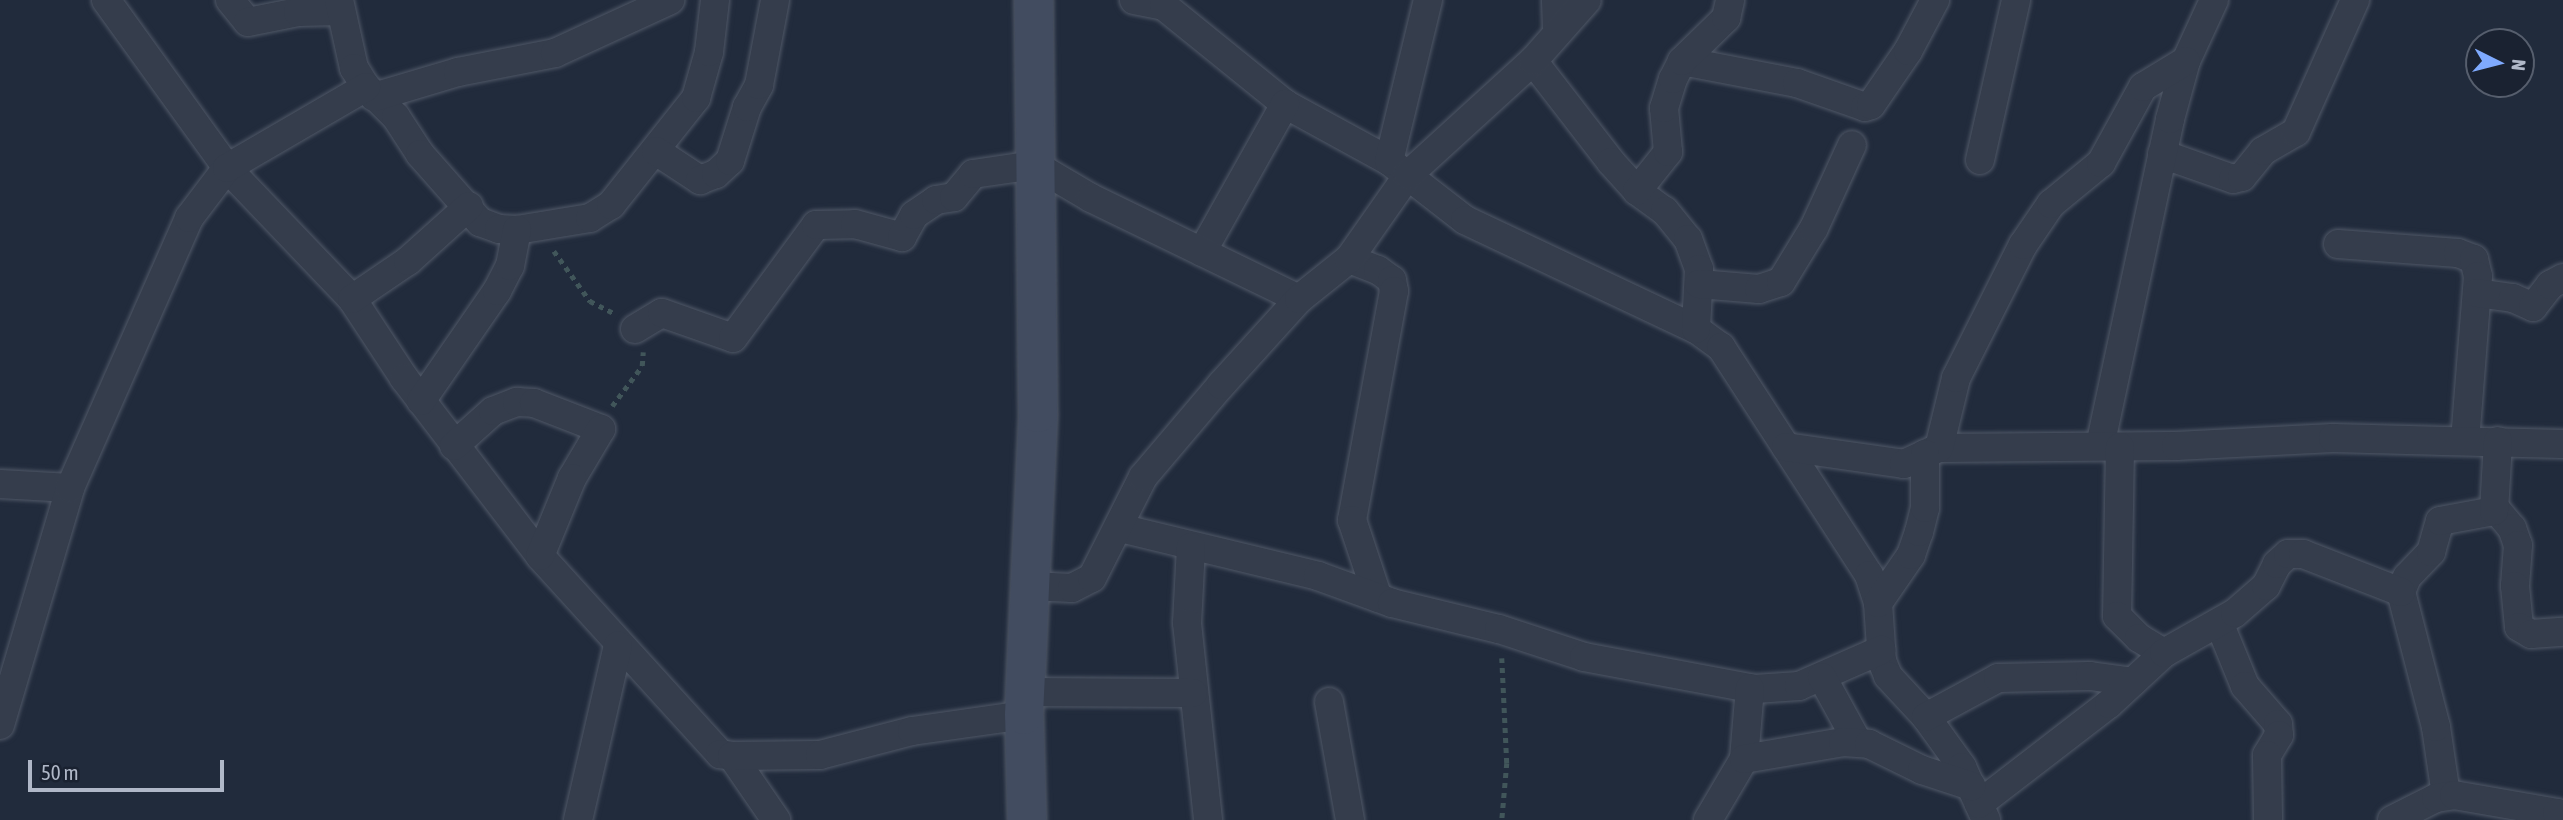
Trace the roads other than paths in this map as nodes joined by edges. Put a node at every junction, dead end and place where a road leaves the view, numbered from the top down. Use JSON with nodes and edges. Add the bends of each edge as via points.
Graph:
{"nodes":[{"id":1,"x":106,"y":0,"type":"edge"},
{"id":2,"x":230,"y":0,"type":"edge"},
{"id":3,"x":670,"y":0,"type":"edge"},
{"id":4,"x":715,"y":0,"type":"edge"},
{"id":5,"x":775,"y":0,"type":"edge"},
{"id":6,"x":1034,"y":0,"type":"edge"},
{"id":7,"x":1135,"y":0,"type":"edge"},
{"id":8,"x":1428,"y":0,"type":"edge"},
{"id":9,"x":1556,"y":0,"type":"edge"},
{"id":10,"x":1587,"y":0,"type":"edge"},
{"id":11,"x":1730,"y":0,"type":"edge"},
{"id":12,"x":1936,"y":0,"type":"edge"},
{"id":13,"x":2016,"y":0,"type":"edge"},
{"id":14,"x":2214,"y":0,"type":"edge"},
{"id":15,"x":2355,"y":0,"type":"edge"},
{"id":16,"x":1170,"y":3,"type":"edge"},
{"id":17,"x":340,"y":6,"type":"edge"},
{"id":18,"x":634,"y":7,"type":"edge"},
{"id":19,"x":1558,"y":32,"type":"junction"},
{"id":20,"x":1533,"y":61,"type":"junction"},
{"id":21,"x":1682,"y":61,"type":"junction"},
{"id":22,"x":2186,"y":61,"type":"junction"},
{"id":23,"x":370,"y":92,"type":"junction"},
{"id":24,"x":1285,"y":104,"type":"junction"},
{"id":25,"x":1852,"y":145,"type":"dead end"},
{"id":26,"x":656,"y":150,"type":"junction"},
{"id":27,"x":2162,"y":154,"type":"junction"},
{"id":28,"x":1980,"y":160,"type":"dead end"},
{"id":29,"x":1035,"y":165,"type":"junction"},
{"id":30,"x":227,"y":168,"type":"junction"},
{"id":31,"x":1399,"y":168,"type":"junction"},
{"id":32,"x":1637,"y":191,"type":"junction"},
{"id":33,"x":469,"y":206,"type":"junction"},
{"id":34,"x":526,"y":230,"type":"junction"},
{"id":35,"x":2338,"y":244,"type":"dead end"},
{"id":36,"x":1202,"y":252,"type":"junction"},
{"id":37,"x":1349,"y":259,"type":"junction"},
{"id":38,"x":2563,"y":278,"type":"edge"},
{"id":39,"x":1699,"y":284,"type":"junction"},
{"id":40,"x":2477,"y":293,"type":"junction"},
{"id":41,"x":352,"y":299,"type":"junction"},
{"id":42,"x":1299,"y":299,"type":"junction"},
{"id":43,"x":635,"y":329,"type":"road end"},
{"id":44,"x":1696,"y":329,"type":"junction"},
{"id":45,"x":421,"y":401,"type":"junction"},
{"id":46,"x":2465,"y":440,"type":"junction"},
{"id":47,"x":2498,"y":441,"type":"junction"},
{"id":48,"x":2563,"y":444,"type":"edge"},
{"id":49,"x":454,"y":446,"type":"junction"},
{"id":50,"x":1786,"y":447,"type":"junction"},
{"id":51,"x":2110,"y":447,"type":"junction"},
{"id":52,"x":1932,"y":451,"type":"junction"},
{"id":53,"x":0,"y":484,"type":"edge"},
{"id":54,"x":70,"y":488,"type":"junction"},
{"id":55,"x":2495,"y":508,"type":"junction"},
{"id":56,"x":1120,"y":528,"type":"junction"},
{"id":57,"x":1191,"y":547,"type":"junction"},
{"id":58,"x":540,"y":556,"type":"junction"},
{"id":59,"x":1030,"y":586,"type":"junction"},
{"id":60,"x":2401,"y":592,"type":"junction"},
{"id":61,"x":1378,"y":598,"type":"junction"},
{"id":62,"x":1878,"y":603,"type":"junction"},
{"id":63,"x":2220,"y":625,"type":"junction"},
{"id":64,"x":2563,"y":632,"type":"edge"},
{"id":65,"x":618,"y":646,"type":"junction"},
{"id":66,"x":1881,"y":650,"type":"junction"},
{"id":67,"x":2164,"y":653,"type":"junction"},
{"id":68,"x":1822,"y":677,"type":"junction"},
{"id":69,"x":2133,"y":682,"type":"junction"},
{"id":70,"x":1750,"y":688,"type":"junction"},
{"id":71,"x":1193,"y":693,"type":"junction"},
{"id":72,"x":1329,"y":702,"type":"dead end"},
{"id":73,"x":1025,"y":703,"type":"junction"},
{"id":74,"x":1926,"y":717,"type":"junction"},
{"id":75,"x":0,"y":725,"type":"edge"},
{"id":76,"x":1857,"y":741,"type":"junction"},
{"id":77,"x":732,"y":756,"type":"junction"},
{"id":78,"x":1744,"y":759,"type":"junction"},
{"id":79,"x":2446,"y":795,"type":"junction"},
{"id":80,"x":1979,"y":804,"type":"edge"},
{"id":81,"x":2563,"y":818,"type":"edge"},
{"id":82,"x":578,"y":820,"type":"edge"},
{"id":83,"x":776,"y":820,"type":"edge"},
{"id":84,"x":1027,"y":820,"type":"edge"},
{"id":85,"x":1208,"y":820,"type":"edge"},
{"id":86,"x":1350,"y":820,"type":"edge"},
{"id":87,"x":1708,"y":820,"type":"edge"},
{"id":88,"x":2268,"y":820,"type":"edge"},
{"id":89,"x":2392,"y":820,"type":"edge"}],
"edges":[{"from":1,"to":30,"type":"street"},
{"from":2,"to":17,"type":"street","via":[[247,22]]},
{"from":3,"to":18,"type":"street"},
{"from":4,"to":26,"type":"street","via":[[698,95]]},
{"from":5,"to":26,"type":"street","via":[[760,85],[745,112],[730,161],[700,180]]},
{"from":6,"to":29,"type":"street"},
{"from":7,"to":16,"type":"street"},
{"from":8,"to":31,"type":"street"},
{"from":9,"to":19,"type":"street"},
{"from":10,"to":19,"type":"street"},
{"from":11,"to":21,"type":"street","via":[[1718,29]]},
{"from":12,"to":21,"type":"street","via":[[1908,51],[1871,105],[1865,107],[1797,83]]},
{"from":13,"to":28,"type":"street"},
{"from":14,"to":22,"type":"street"},
{"from":15,"to":27,"type":"street","via":[[2296,132],[2263,151],[2242,177],[2233,179]]},
{"from":16,"to":24,"type":"street"},
{"from":17,"to":23,"type":"street","via":[[354,68]]},
{"from":18,"to":23,"type":"street","via":[[605,33],[555,53]]},
{"from":19,"to":20,"type":"street"},
{"from":20,"to":31,"type":"street"},
{"from":20,"to":32,"type":"street"},
{"from":21,"to":32,"type":"street","via":[[1664,108],[1668,152]]},
{"from":22,"to":27,"type":"street"},
{"from":22,"to":52,"type":"street","via":[[2143,87],[2101,163],[2050,204],[2023,245],[1956,378]]},
{"from":23,"to":30,"type":"street"},
{"from":23,"to":33,"type":"street"},
{"from":24,"to":31,"type":"street"},
{"from":24,"to":36,"type":"street"},
{"from":25,"to":39,"type":"street","via":[[1814,228],[1781,282],[1759,289]]},
{"from":26,"to":34,"type":"street","via":[[606,209]]},
{"from":27,"to":51,"type":"street"},
{"from":29,"to":36,"type":"street"},
{"from":29,"to":43,"type":"street","via":[[974,174],[954,197],[936,200],[914,215],[902,237],[855,225],[816,225],[733,338],[662,313]]},
{"from":29,"to":59,"type":"street","via":[[1038,413]]},
{"from":30,"to":41,"type":"street"},
{"from":30,"to":54,"type":"street","via":[[189,218]]},
{"from":31,"to":37,"type":"street"},
{"from":31,"to":44,"type":"street","via":[[1465,220]]},
{"from":32,"to":39,"type":"street","via":[[1665,211],[1688,239],[1696,253]]},
{"from":33,"to":34,"type":"street","via":[[488,227]]},
{"from":33,"to":41,"type":"street","via":[[408,261]]},
{"from":34,"to":45,"type":"street","via":[[498,291]]},
{"from":35,"to":40,"type":"street","via":[[2469,256],[2477,269]]},
{"from":36,"to":42,"type":"street"},
{"from":37,"to":42,"type":"street"},
{"from":37,"to":61,"type":"street","via":[[1378,270],[1392,281],[1394,291],[1353,520]]},
{"from":38,"to":40,"type":"street","via":[[2550,285],[2533,307],[2513,298]]},
{"from":39,"to":44,"type":"street"},
{"from":40,"to":46,"type":"street"},
{"from":41,"to":45,"type":"street"},
{"from":42,"to":56,"type":"street","via":[[1143,477]]},
{"from":44,"to":50,"type":"street","via":[[1721,347],[1737,367]]},
{"from":45,"to":49,"type":"street"},
{"from":46,"to":47,"type":"street"},
{"from":46,"to":51,"type":"street","via":[[2333,438]]},
{"from":47,"to":48,"type":"street"},
{"from":47,"to":55,"type":"street"},
{"from":49,"to":58,"type":"street"},
{"from":49,"to":58,"type":"street","via":[[493,411],[517,402],[534,403],[601,429],[572,478]]},
{"from":50,"to":52,"type":"street","via":[[1894,464],[1908,464]]},
{"from":50,"to":62,"type":"street","via":[[1869,575]]},
{"from":51,"to":52,"type":"street"},
{"from":51,"to":67,"type":"street","via":[[2117,616],[2139,638]]},
{"from":52,"to":62,"type":"street","via":[[1925,508],[1911,555]]},
{"from":53,"to":54,"type":"street"},
{"from":54,"to":75,"type":"street"},
{"from":55,"to":60,"type":"street","via":[[2483,516],[2440,521],[2431,552],[2407,577]]},
{"from":55,"to":64,"type":"street","via":[[2512,528],[2518,545],[2519,627],[2531,634]]},
{"from":56,"to":57,"type":"street"},
{"from":56,"to":59,"type":"street","via":[[1092,578],[1072,587]]},
{"from":57,"to":61,"type":"street","via":[[1318,576]]},
{"from":57,"to":71,"type":"street","via":[[1187,623]]},
{"from":58,"to":65,"type":"street"},
{"from":59,"to":73,"type":"street"},
{"from":60,"to":63,"type":"street","via":[[2292,553],[2281,558],[2261,592]]},
{"from":60,"to":79,"type":"street","via":[[2436,727]]},
{"from":61,"to":70,"type":"street","via":[[1499,629],[1584,657]]},
{"from":62,"to":66,"type":"street"},
{"from":63,"to":67,"type":"street"},
{"from":63,"to":88,"type":"street","via":[[2245,687],[2278,724],[2279,735],[2267,755]]},
{"from":65,"to":77,"type":"street","via":[[720,754]]},
{"from":65,"to":82,"type":"street"},
{"from":66,"to":68,"type":"street"},
{"from":66,"to":74,"type":"street","via":[[1888,676]]},
{"from":67,"to":69,"type":"street"},
{"from":68,"to":70,"type":"street","via":[[1787,689]]},
{"from":68,"to":76,"type":"street"},
{"from":69,"to":74,"type":"street","via":[[2090,676],[1998,678]]},
{"from":69,"to":80,"type":"street"},
{"from":70,"to":78,"type":"street"},
{"from":71,"to":73,"type":"street"},
{"from":71,"to":85,"type":"street"},
{"from":72,"to":86,"type":"street"},
{"from":73,"to":77,"type":"street","via":[[820,755]]},
{"from":73,"to":84,"type":"street"},
{"from":74,"to":80,"type":"street"},
{"from":76,"to":78,"type":"street"},
{"from":76,"to":80,"type":"street"},
{"from":77,"to":83,"type":"street"},
{"from":78,"to":87,"type":"street"},
{"from":79,"to":81,"type":"street","via":[[2474,796]]},
{"from":79,"to":89,"type":"street"}]}
